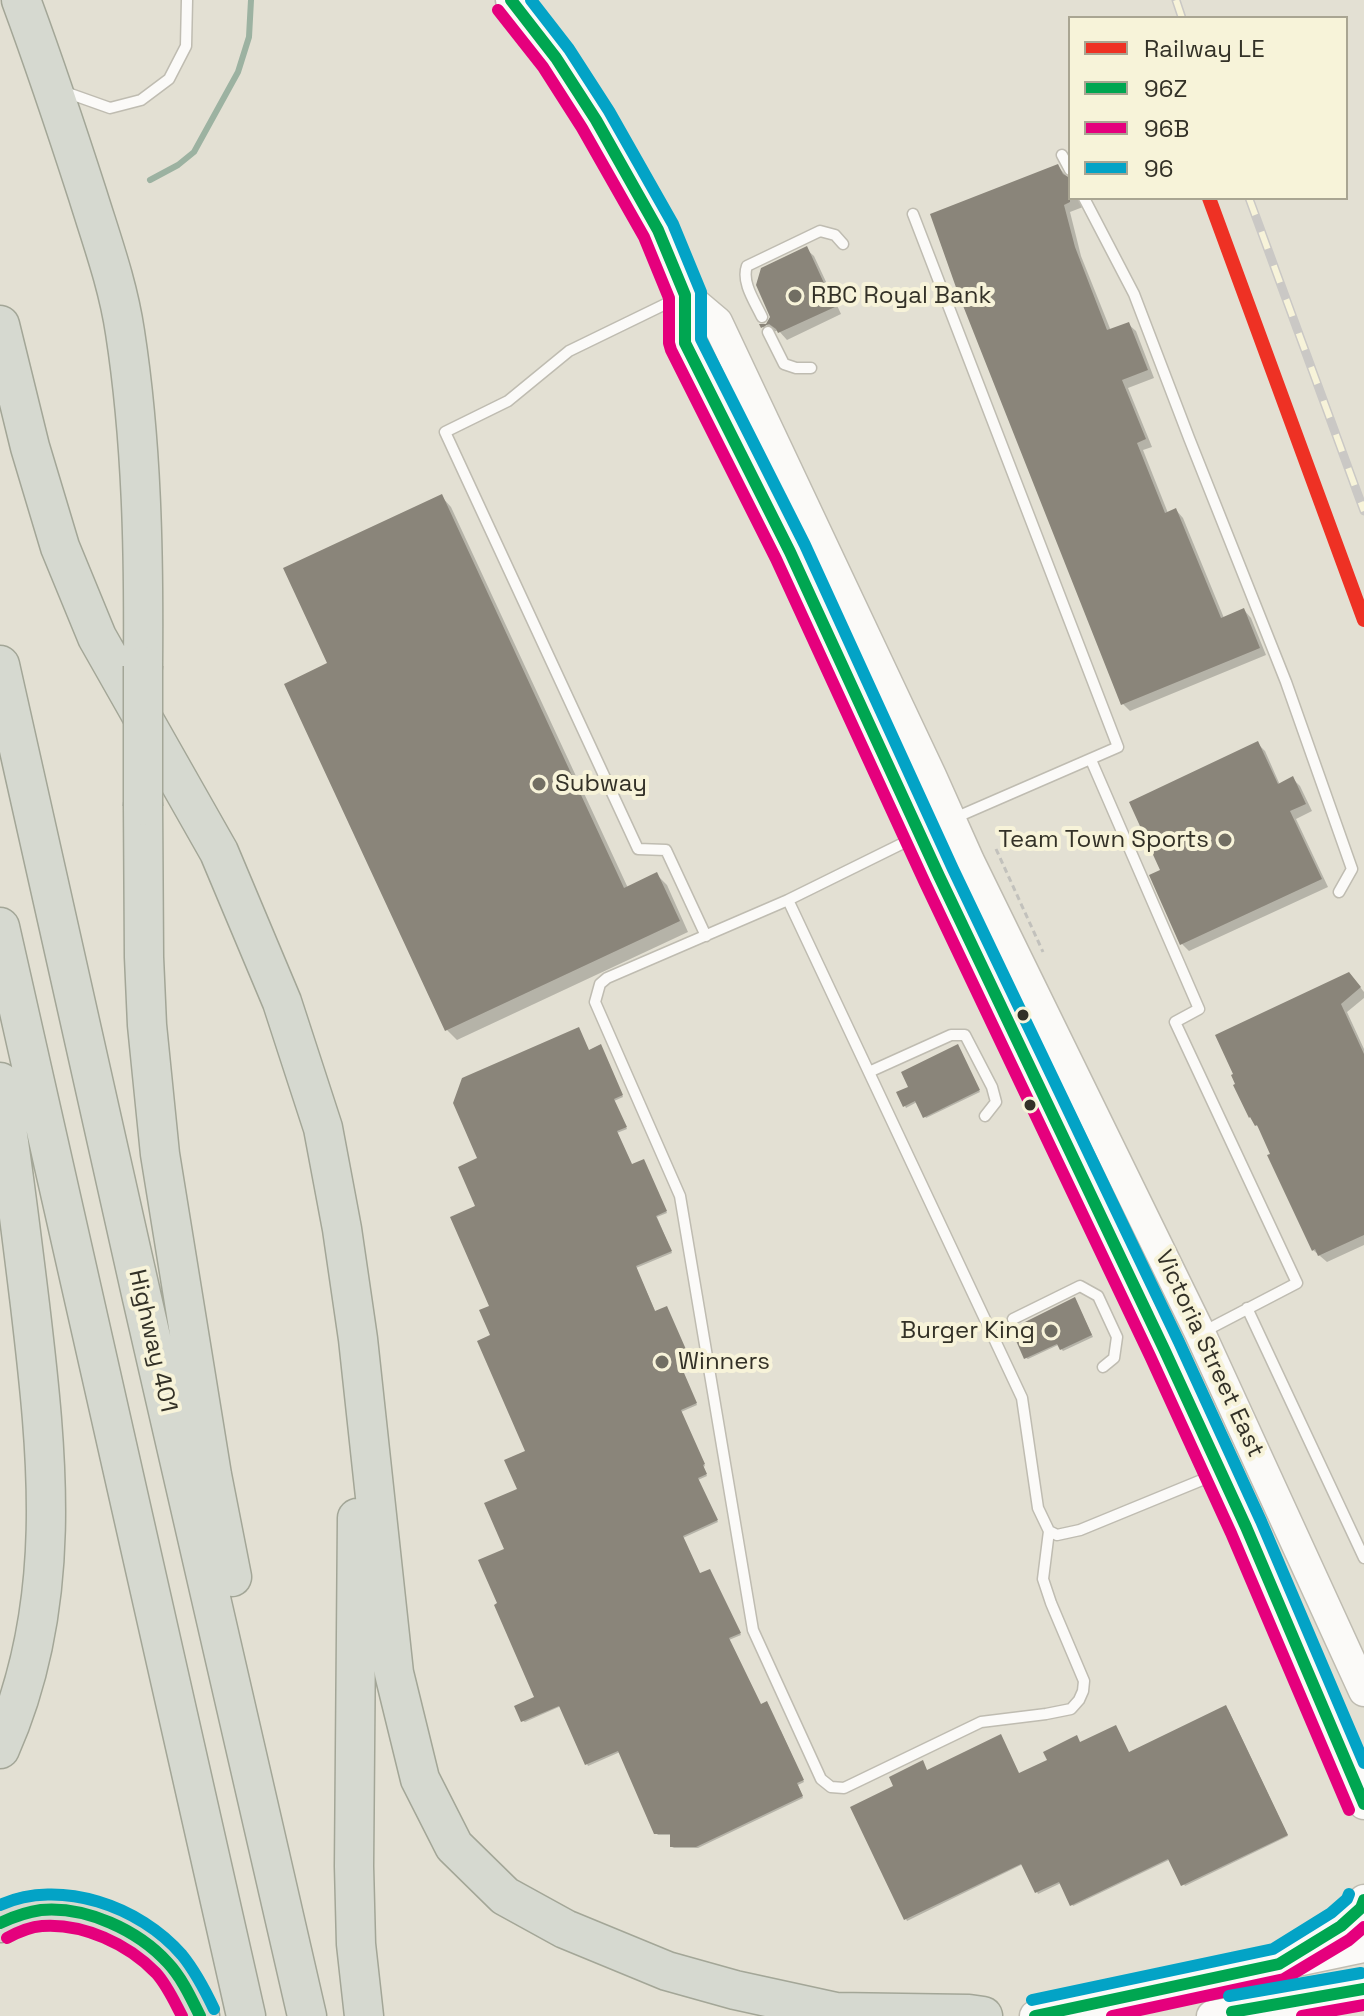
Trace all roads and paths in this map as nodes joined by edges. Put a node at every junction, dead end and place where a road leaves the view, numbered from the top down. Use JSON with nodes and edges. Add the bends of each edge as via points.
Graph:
{"nodes":[{"id":1,"x":21,"y":0,"type":"edge"},
{"id":2,"x":187,"y":0,"type":"edge"},
{"id":3,"x":511,"y":0,"type":"edge"},
{"id":4,"x":53,"y":88,"type":"junction"},
{"id":5,"x":1062,"y":155,"type":"dead end"},
{"id":6,"x":1068,"y":166,"type":"edge"},
{"id":7,"x":1085,"y":200,"type":"edge"},
{"id":8,"x":913,"y":214,"type":"dead end"},
{"id":9,"x":843,"y":244,"type":"dead end"},
{"id":10,"x":685,"y":295,"type":"junction"},
{"id":11,"x":762,"y":317,"type":"dead end"},
{"id":12,"x":0,"y":325,"type":"edge"},
{"id":13,"x":768,"y":332,"type":"dead end"},
{"id":14,"x":811,"y":368,"type":"dead end"},
{"id":15,"x":0,"y":665,"type":"edge"},
{"id":16,"x":1091,"y":760,"type":"junction"},
{"id":17,"x":950,"y":820,"type":"junction"},
{"id":18,"x":921,"y":834,"type":"junction"},
{"id":19,"x":1339,"y":892,"type":"dead end"},
{"id":20,"x":788,"y":900,"type":"junction"},
{"id":21,"x":0,"y":927,"type":"edge"},
{"id":22,"x":706,"y":936,"type":"junction"},
{"id":23,"x":869,"y":1072,"type":"junction"},
{"id":24,"x":0,"y":1082,"type":"edge"},
{"id":25,"x":985,"y":1116,"type":"dead end"},
{"id":26,"x":1247,"y":1308,"type":"junction"},
{"id":27,"x":1013,"y":1319,"type":"dead end"},
{"id":28,"x":1200,"y":1333,"type":"junction"},
{"id":29,"x":358,"y":1339,"type":"junction"},
{"id":30,"x":1103,"y":1367,"type":"dead end"},
{"id":31,"x":1220,"y":1472,"type":"junction"},
{"id":32,"x":1049,"y":1531,"type":"junction"},
{"id":33,"x":1364,"y":1558,"type":"edge"},
{"id":34,"x":1321,"y":1594,"type":"junction"},
{"id":35,"x":1364,"y":1691,"type":"edge"},
{"id":36,"x":0,"y":1749,"type":"edge"},
{"id":37,"x":1364,"y":1804,"type":"edge"},
{"id":38,"x":1364,"y":1900,"type":"edge"},
{"id":39,"x":0,"y":1923,"type":"edge"},
{"id":40,"x":1364,"y":1947,"type":"edge"},
{"id":41,"x":293,"y":1951,"type":"junction"},
{"id":42,"x":1279,"y":1964,"type":"junction"},
{"id":43,"x":1364,"y":1989,"type":"edge"},
{"id":44,"x":1297,"y":2001,"type":"junction"},
{"id":45,"x":1364,"y":2007,"type":"edge"},
{"id":46,"x":200,"y":2016,"type":"edge"},
{"id":47,"x":246,"y":2016,"type":"edge"},
{"id":48,"x":307,"y":2016,"type":"edge"},
{"id":49,"x":364,"y":2016,"type":"edge"},
{"id":50,"x":983,"y":2016,"type":"edge"},
{"id":51,"x":1035,"y":2016,"type":"edge"},
{"id":52,"x":1212,"y":2016,"type":"edge"}],
"edges":[{"from":1,"to":4,"type":"highway"},
{"from":2,"to":4,"type":"lane","via":[[186,46],[169,79],[141,100],[110,108]]},
{"from":3,"to":10,"type":"main road","name":"Victoria Street East","via":[[596,120],[658,230]]},
{"from":4,"to":41,"type":"highway","bridge":true,"via":[[113,276],[125,331],[140,459],[144,957],[160,1154],[212,1475],[269,1766]]},
{"from":5,"to":6,"type":"lane"},
{"from":7,"to":19,"type":"lane","via":[[1134,294],[1286,682],[1352,869]]},
{"from":8,"to":16,"type":"lane","via":[[1118,747]]},
{"from":9,"to":11,"type":"lane","via":[[820,231],[747,266],[745,281]]},
{"from":10,"to":17,"type":"main road","name":"Victoria Street East","via":[[717,322]]},
{"from":10,"to":18,"type":"main road","name":"Victoria Street East","via":[[685,343],[790,552]]},
{"from":10,"to":22,"type":"lane","via":[[569,351],[508,401],[445,432],[638,849],[666,850]]},
{"from":12,"to":29,"type":"highway","via":[[60,547],[97,637],[219,852],[282,1002],[323,1128]]},
{"from":13,"to":14,"type":"lane","via":[[784,364]]},
{"from":15,"to":41,"type":"highway","name":"Highway 401"},
{"from":16,"to":17,"type":"lane"},
{"from":16,"to":26,"type":"lane","via":[[1199,1009],[1175,1022],[1297,1283]]},
{"from":17,"to":18,"type":"lane"},
{"from":17,"to":28,"type":"main road","name":"Victoria Street East"},
{"from":18,"to":20,"type":"lane"},
{"from":18,"to":31,"type":"main road","name":"Victoria Street East"},
{"from":20,"to":22,"type":"lane"},
{"from":20,"to":23,"type":"lane"},
{"from":21,"to":47,"type":"highway"},
{"from":22,"to":32,"type":"lane","via":[[607,978],[595,1002],[680,1196],[753,1630],[821,1779],[844,1788],[981,1722],[1071,1709],[1084,1681],[1043,1579]]},
{"from":23,"to":25,"type":"lane","via":[[951,1035],[965,1035],[996,1102]]},
{"from":23,"to":32,"type":"lane","via":[[1022,1398],[1038,1508]]},
{"from":24,"to":36,"type":"highway","via":[[43,1414],[47,1514],[34,1638]]},
{"from":26,"to":28,"type":"lane"},
{"from":26,"to":33,"type":"lane"},
{"from":27,"to":30,"type":"lane","via":[[1080,1286],[1098,1296],[1117,1337],[1114,1358]]},
{"from":28,"to":34,"type":"main road","name":"Victoria Street East"},
{"from":29,"to":49,"type":"highway","via":[[354,1866]]},
{"from":29,"to":50,"type":"highway","via":[[394,1673],[420,1779],[454,1846],[505,1896],[565,1929],[667,1971],[836,2012]]},
{"from":31,"to":32,"type":"lane","via":[[1080,1530],[1057,1535]]},
{"from":31,"to":34,"type":"main road","via":[[1234,1471],[1245,1478],[1296,1586]]},
{"from":31,"to":37,"type":"main road","name":"Victoria Street East"},
{"from":34,"to":35,"type":"main road","name":"Victoria Street East"},
{"from":38,"to":42,"type":"main road","via":[[1341,1926]]},
{"from":39,"to":46,"type":"highway","via":[[46,1909],[80,1914],[130,1932],[169,1964]]},
{"from":40,"to":42,"type":"main road"},
{"from":41,"to":48,"type":"highway","name":"Highway 401"},
{"from":42,"to":51,"type":"main road"},
{"from":43,"to":44,"type":"main road"},
{"from":44,"to":45,"type":"main road"},
{"from":44,"to":52,"type":"main road"}]}
